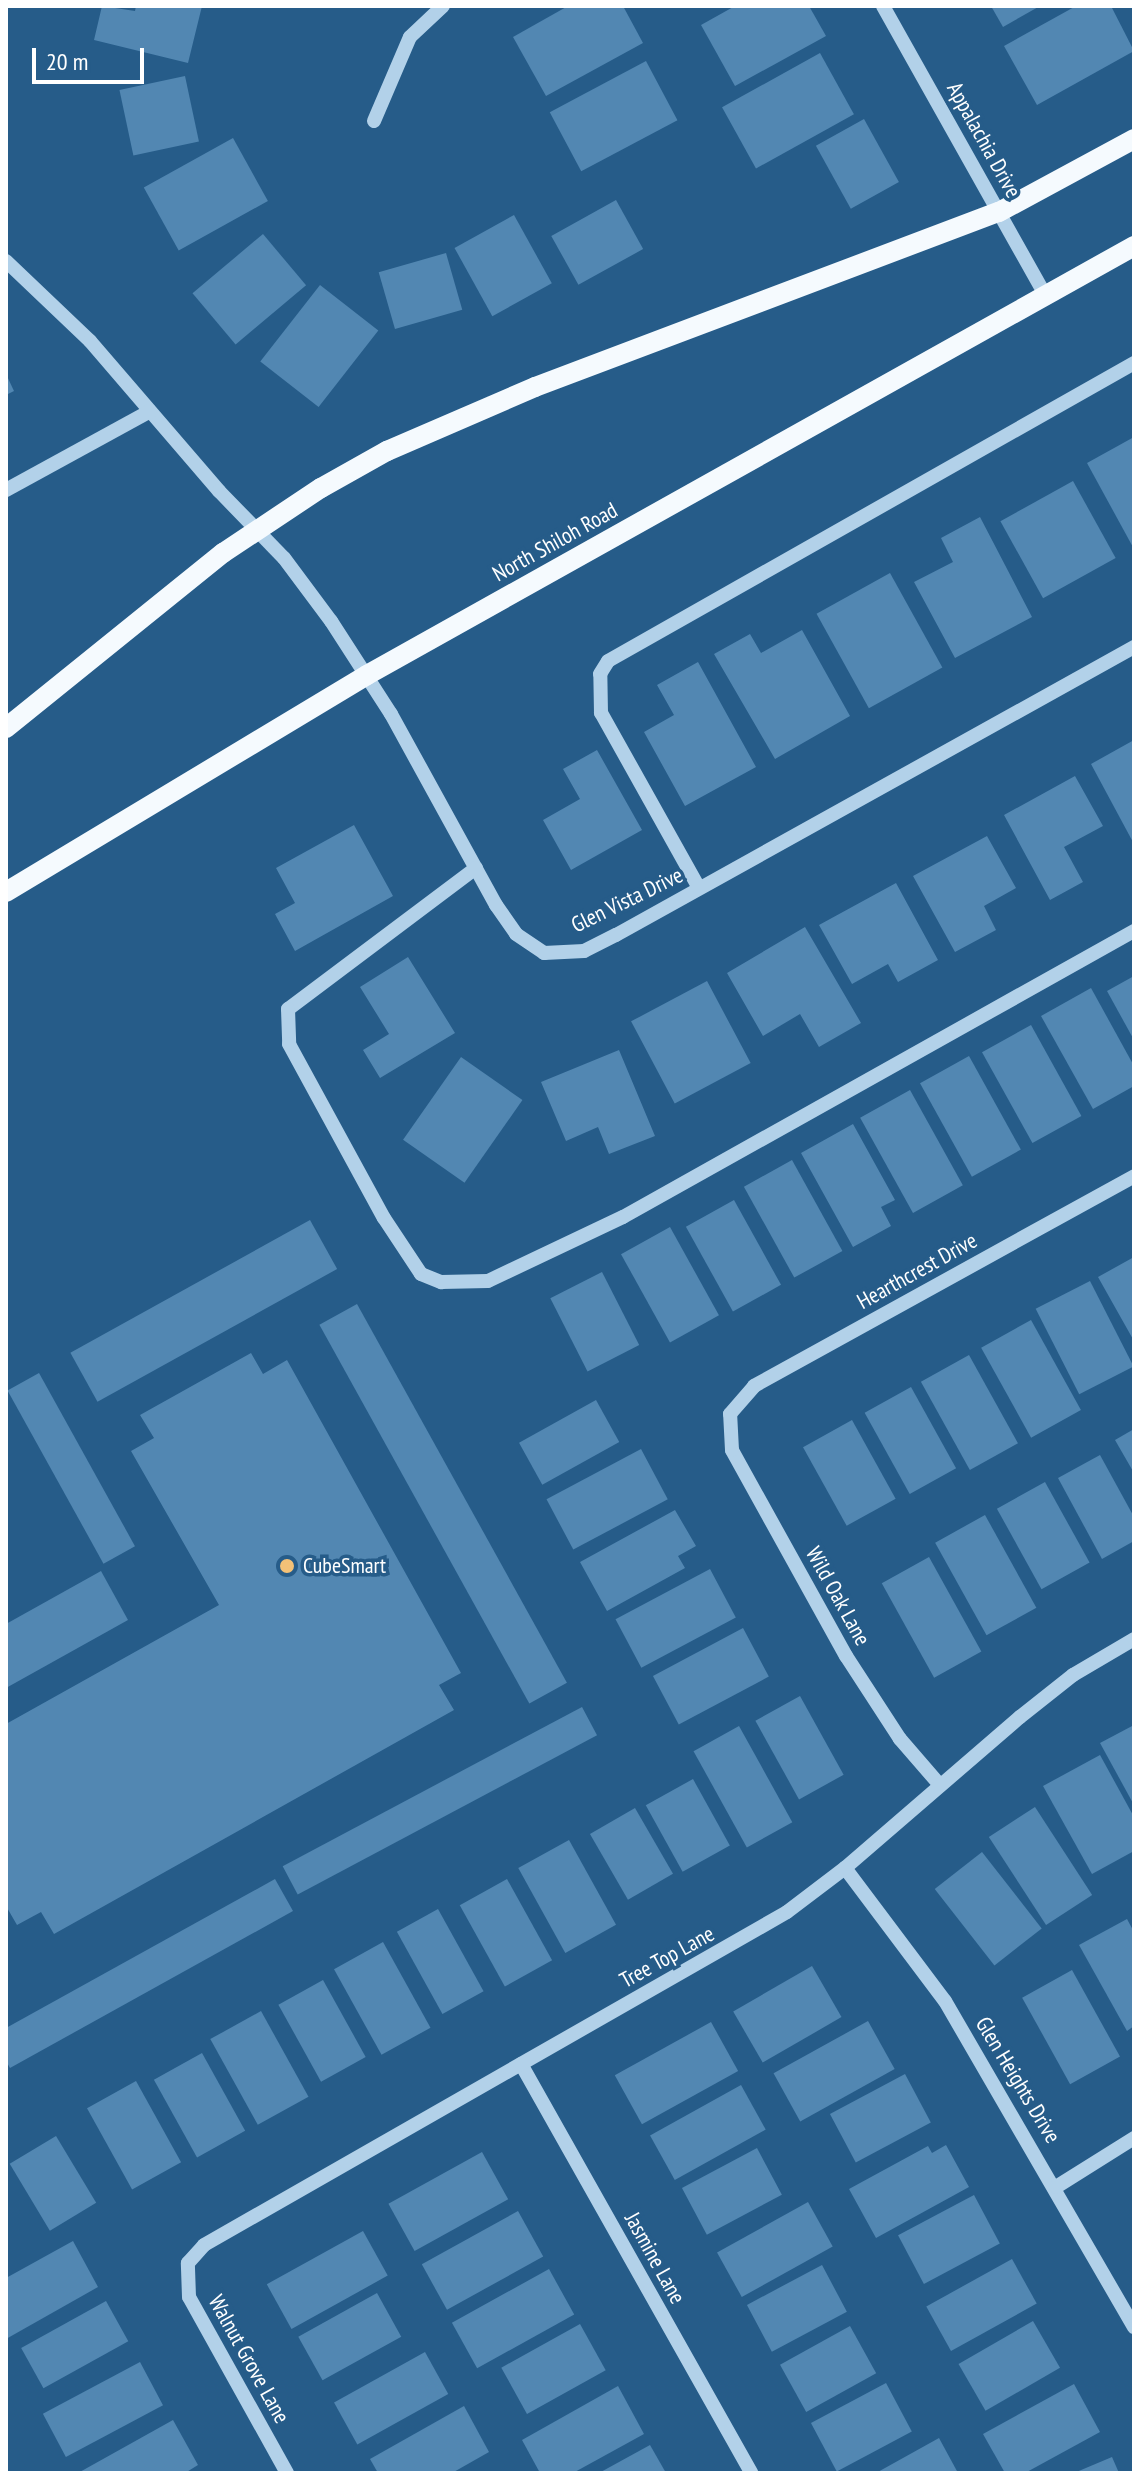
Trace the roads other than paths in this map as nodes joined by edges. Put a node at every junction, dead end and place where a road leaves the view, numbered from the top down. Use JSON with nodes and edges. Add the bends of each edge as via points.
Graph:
{"nodes":[{"id":1,"x":443,"y":6,"type":"edge"},
{"id":2,"x":883,"y":6,"type":"edge"},
{"id":3,"x":374,"y":121,"type":"dead end"},
{"id":4,"x":1134,"y":139,"type":"edge"},
{"id":5,"x":999,"y":212,"type":"junction"},
{"id":6,"x":1134,"y":246,"type":"edge"},
{"id":7,"x":6,"y":261,"type":"edge"},
{"id":8,"x":1045,"y":295,"type":"junction"},
{"id":9,"x":1134,"y":363,"type":"edge"},
{"id":10,"x":150,"y":411,"type":"junction"},
{"id":11,"x":6,"y":490,"type":"edge"},
{"id":12,"x":256,"y":531,"type":"junction"},
{"id":13,"x":1134,"y":647,"type":"edge"},
{"id":14,"x":367,"y":675,"type":"junction"},
{"id":15,"x":6,"y":728,"type":"edge"},
{"id":16,"x":476,"y":868,"type":"junction"},
{"id":17,"x":699,"y":888,"type":"junction"},
{"id":18,"x":6,"y":892,"type":"edge"},
{"id":19,"x":1134,"y":931,"type":"edge"},
{"id":20,"x":1134,"y":1176,"type":"edge"},
{"id":21,"x":730,"y":1414,"type":"joint"},
{"id":22,"x":1134,"y":1639,"type":"edge"},
{"id":23,"x":939,"y":1784,"type":"junction"},
{"id":24,"x":845,"y":1868,"type":"junction"},
{"id":25,"x":521,"y":2064,"type":"junction"},
{"id":26,"x":1134,"y":2138,"type":"edge"},
{"id":27,"x":1056,"y":2187,"type":"junction"},
{"id":28,"x":188,"y":2263,"type":"joint"},
{"id":29,"x":1134,"y":2327,"type":"edge"},
{"id":30,"x":287,"y":2473,"type":"edge"},
{"id":31,"x":751,"y":2473,"type":"edge"}],
"edges":[{"from":1,"to":3,"type":"street","via":[[410,37]]},
{"from":2,"to":5,"type":"street","name":"Appalachia Drive"},
{"from":4,"to":5,"type":"main road"},
{"from":5,"to":8,"type":"street","name":"Appalachia Drive"},
{"from":5,"to":12,"type":"main road","via":[[457,419],[387,451]]},
{"from":6,"to":8,"type":"main road","name":"North Shiloh Road"},
{"from":7,"to":10,"type":"street","name":"Glen Vista Drive","via":[[90,341]]},
{"from":8,"to":14,"type":"main road","name":"North Shiloh Road"},
{"from":9,"to":17,"type":"street","via":[[608,661],[600,674],[601,713]]},
{"from":10,"to":11,"type":"street"},
{"from":10,"to":12,"type":"street","name":"Glen Vista Drive"},
{"from":12,"to":14,"type":"street","name":"Glen Vista Drive","via":[[284,558]]},
{"from":12,"to":15,"type":"main road"},
{"from":13,"to":17,"type":"street","name":"Glen Vista Drive"},
{"from":14,"to":16,"type":"street","name":"Glen Vista Drive"},
{"from":14,"to":18,"type":"main road","name":"North Shiloh Road"},
{"from":16,"to":17,"type":"street","name":"Glen Vista Drive","via":[[516,934],[544,953],[584,951]]},
{"from":16,"to":19,"type":"street","via":[[288,1009],[289,1044],[384,1218],[421,1274],[441,1282],[488,1281],[623,1217]]},
{"from":20,"to":21,"type":"street","name":"Hearthcrest Drive","via":[[754,1386]]},
{"from":21,"to":23,"type":"street","name":"Wild Oak Lane","via":[[732,1450],[846,1656],[900,1739]]},
{"from":22,"to":23,"type":"street","name":"Tree Top Lane","via":[[1073,1675]]},
{"from":23,"to":24,"type":"street","name":"Tree Top Lane"},
{"from":24,"to":25,"type":"street","name":"Tree Top Lane","via":[[742,1940]]},
{"from":24,"to":27,"type":"street","name":"Glen Heights Drive","via":[[945,2001]]},
{"from":25,"to":28,"type":"street","name":"Tree Top Lane","via":[[204,2245]]},
{"from":25,"to":31,"type":"street","name":"Jasmine Lane"},
{"from":26,"to":27,"type":"street"},
{"from":27,"to":29,"type":"street","name":"Glen Heights Drive"},
{"from":28,"to":30,"type":"street","name":"Walnut Grove Lane","via":[[189,2297]]}]}
